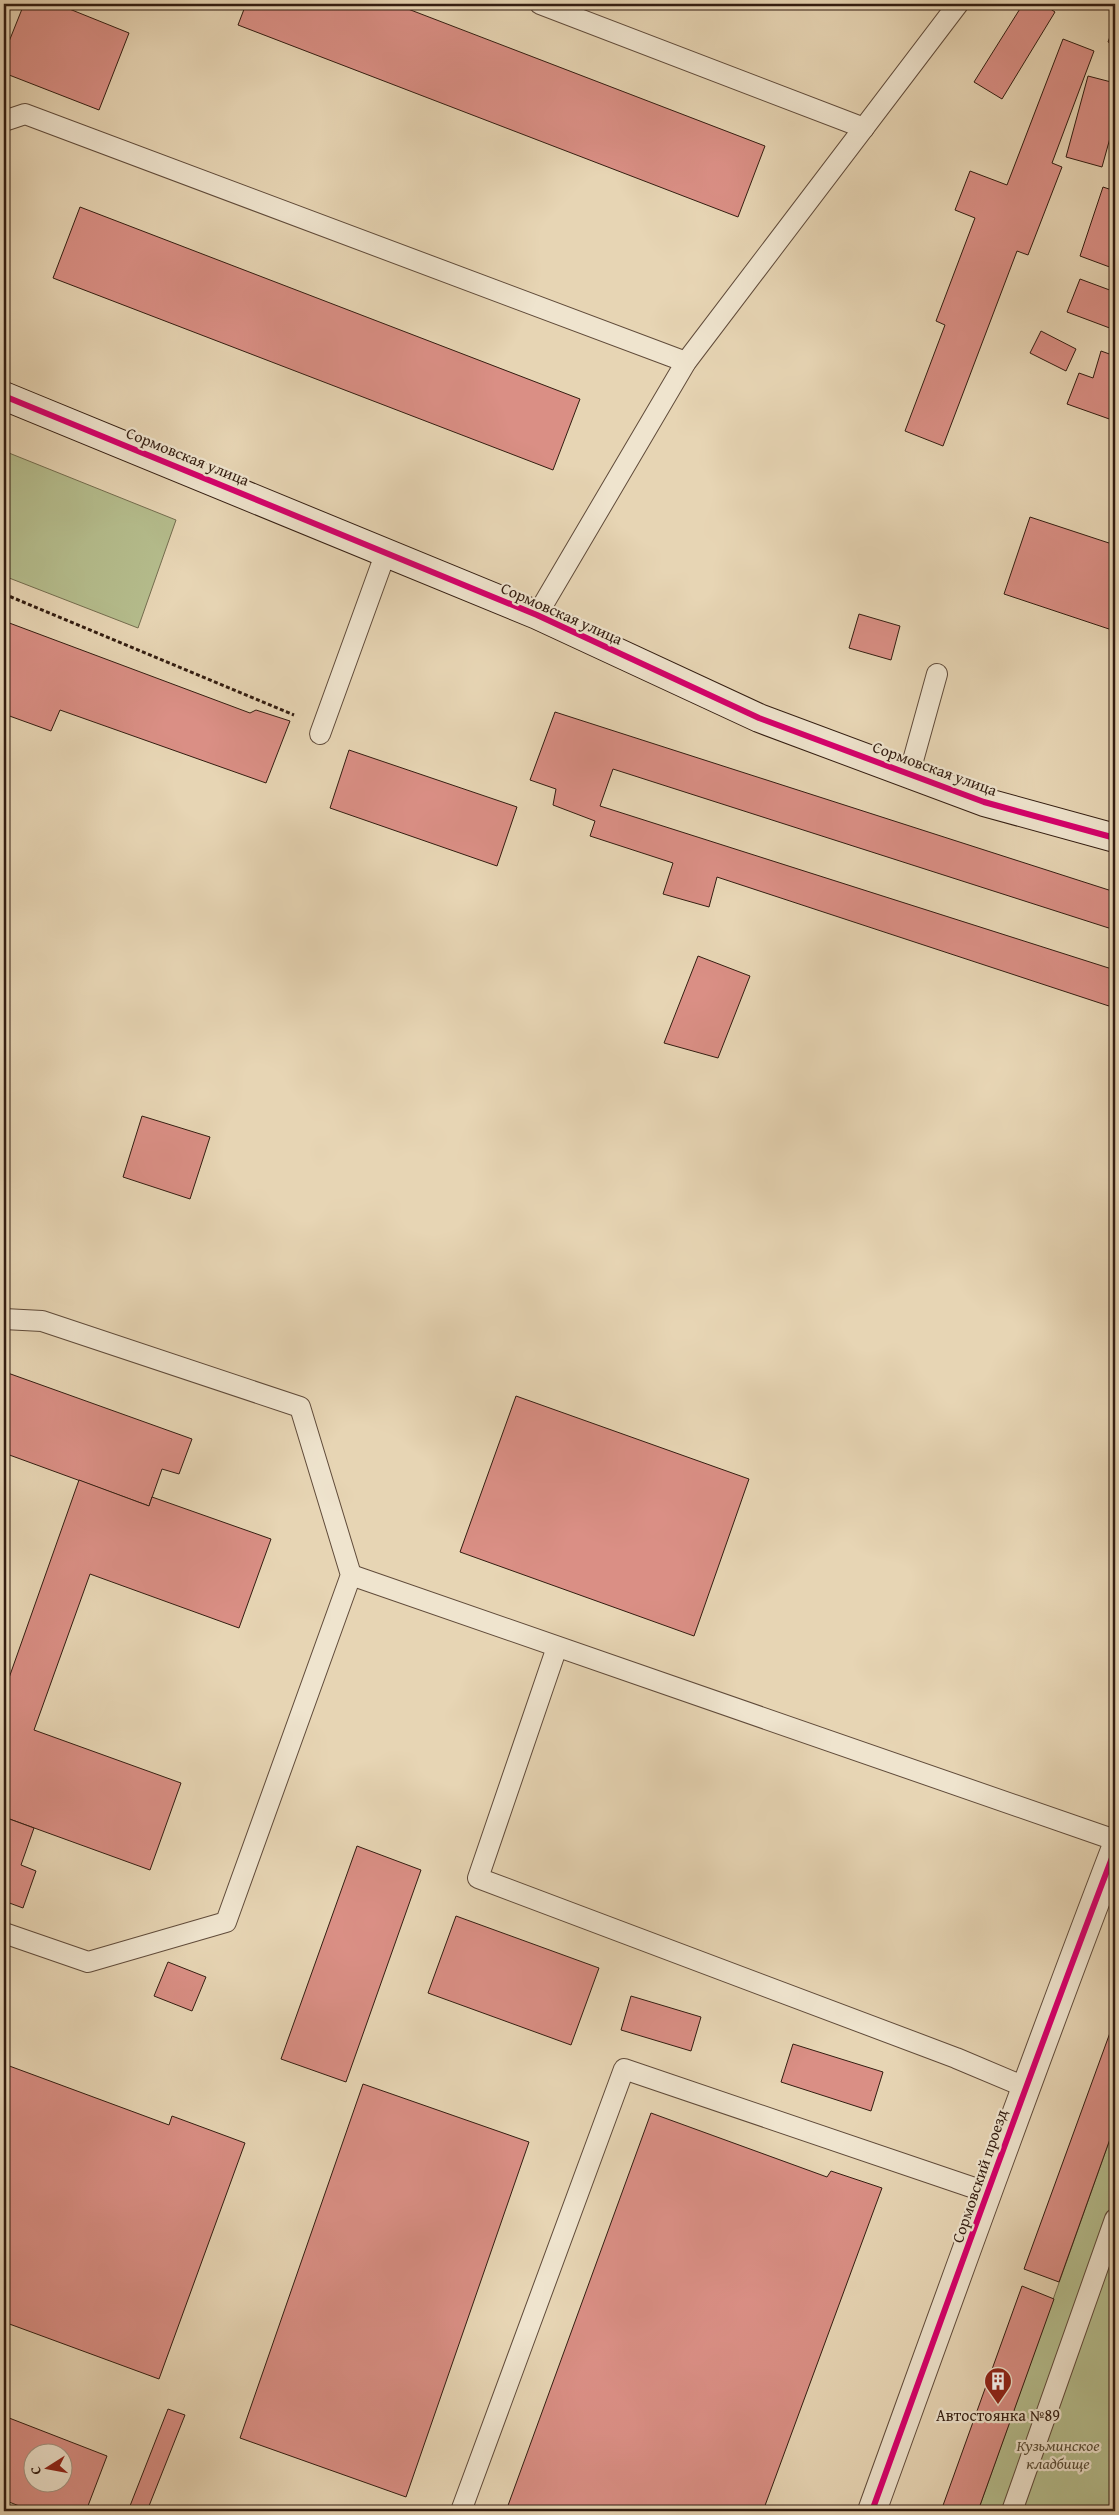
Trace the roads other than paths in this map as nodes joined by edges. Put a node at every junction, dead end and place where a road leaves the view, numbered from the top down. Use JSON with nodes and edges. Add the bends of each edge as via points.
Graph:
{"nodes":[{"id":1,"x":540,"y":4,"type":"edge"},
{"id":2,"x":958,"y":4,"type":"edge"},
{"id":3,"x":4,"y":121,"type":"edge"},
{"id":4,"x":864,"y":128,"type":"junction"},
{"id":5,"x":686,"y":362,"type":"junction"},
{"id":6,"x":4,"y":396,"type":"edge"},
{"id":7,"x":386,"y":552,"type":"junction"},
{"id":8,"x":537,"y":615,"type":"junction"},
{"id":9,"x":937,"y":674,"type":"dead end"},
{"id":10,"x":321,"y":731,"type":"road end"},
{"id":11,"x":909,"y":774,"type":"junction"},
{"id":12,"x":1115,"y":838,"type":"edge"},
{"id":13,"x":4,"y":1319,"type":"edge"},
{"id":14,"x":351,"y":1575,"type":"junction"},
{"id":15,"x":557,"y":1647,"type":"junction"},
{"id":16,"x":1115,"y":1840,"type":"edge"},
{"id":17,"x":1115,"y":1850,"type":"edge"},
{"id":18,"x":4,"y":1933,"type":"edge"},
{"id":19,"x":1025,"y":2087,"type":"junction"},
{"id":20,"x":989,"y":2193,"type":"junction"},
{"id":21,"x":1115,"y":2220,"type":"edge"},
{"id":22,"x":461,"y":2511,"type":"edge"},
{"id":23,"x":872,"y":2511,"type":"edge"},
{"id":24,"x":1012,"y":2511,"type":"edge"}],
"edges":[{"from":1,"to":4,"type":"lane"},
{"from":2,"to":4,"type":"lane"},
{"from":3,"to":5,"type":"lane","via":[[25,114]]},
{"from":4,"to":5,"type":"lane"},
{"from":5,"to":8,"type":"lane"},
{"from":6,"to":7,"type":"street","name":"Сормовская улица"},
{"from":7,"to":8,"type":"street","name":"Сормовская улица"},
{"from":7,"to":10,"type":"lane"},
{"from":8,"to":11,"type":"street","name":"Сормовская улица","via":[[759,718]]},
{"from":9,"to":11,"type":"lane"},
{"from":11,"to":12,"type":"street","name":"Сормовская улица","via":[[984,802]]},
{"from":13,"to":14,"type":"lane","via":[[42,1321],[300,1407]]},
{"from":14,"to":15,"type":"lane"},
{"from":14,"to":18,"type":"lane","via":[[226,1922],[88,1962]]},
{"from":15,"to":16,"type":"lane"},
{"from":15,"to":19,"type":"lane","via":[[478,1878],[938,2051]]},
{"from":17,"to":19,"type":"street","name":"Сормовский проезд"},
{"from":19,"to":20,"type":"street","name":"Сормовский проезд"},
{"from":20,"to":22,"type":"lane","via":[[624,2069]]},
{"from":20,"to":23,"type":"street","name":"Сормовский проезд"},
{"from":21,"to":24,"type":"lane"}]}
